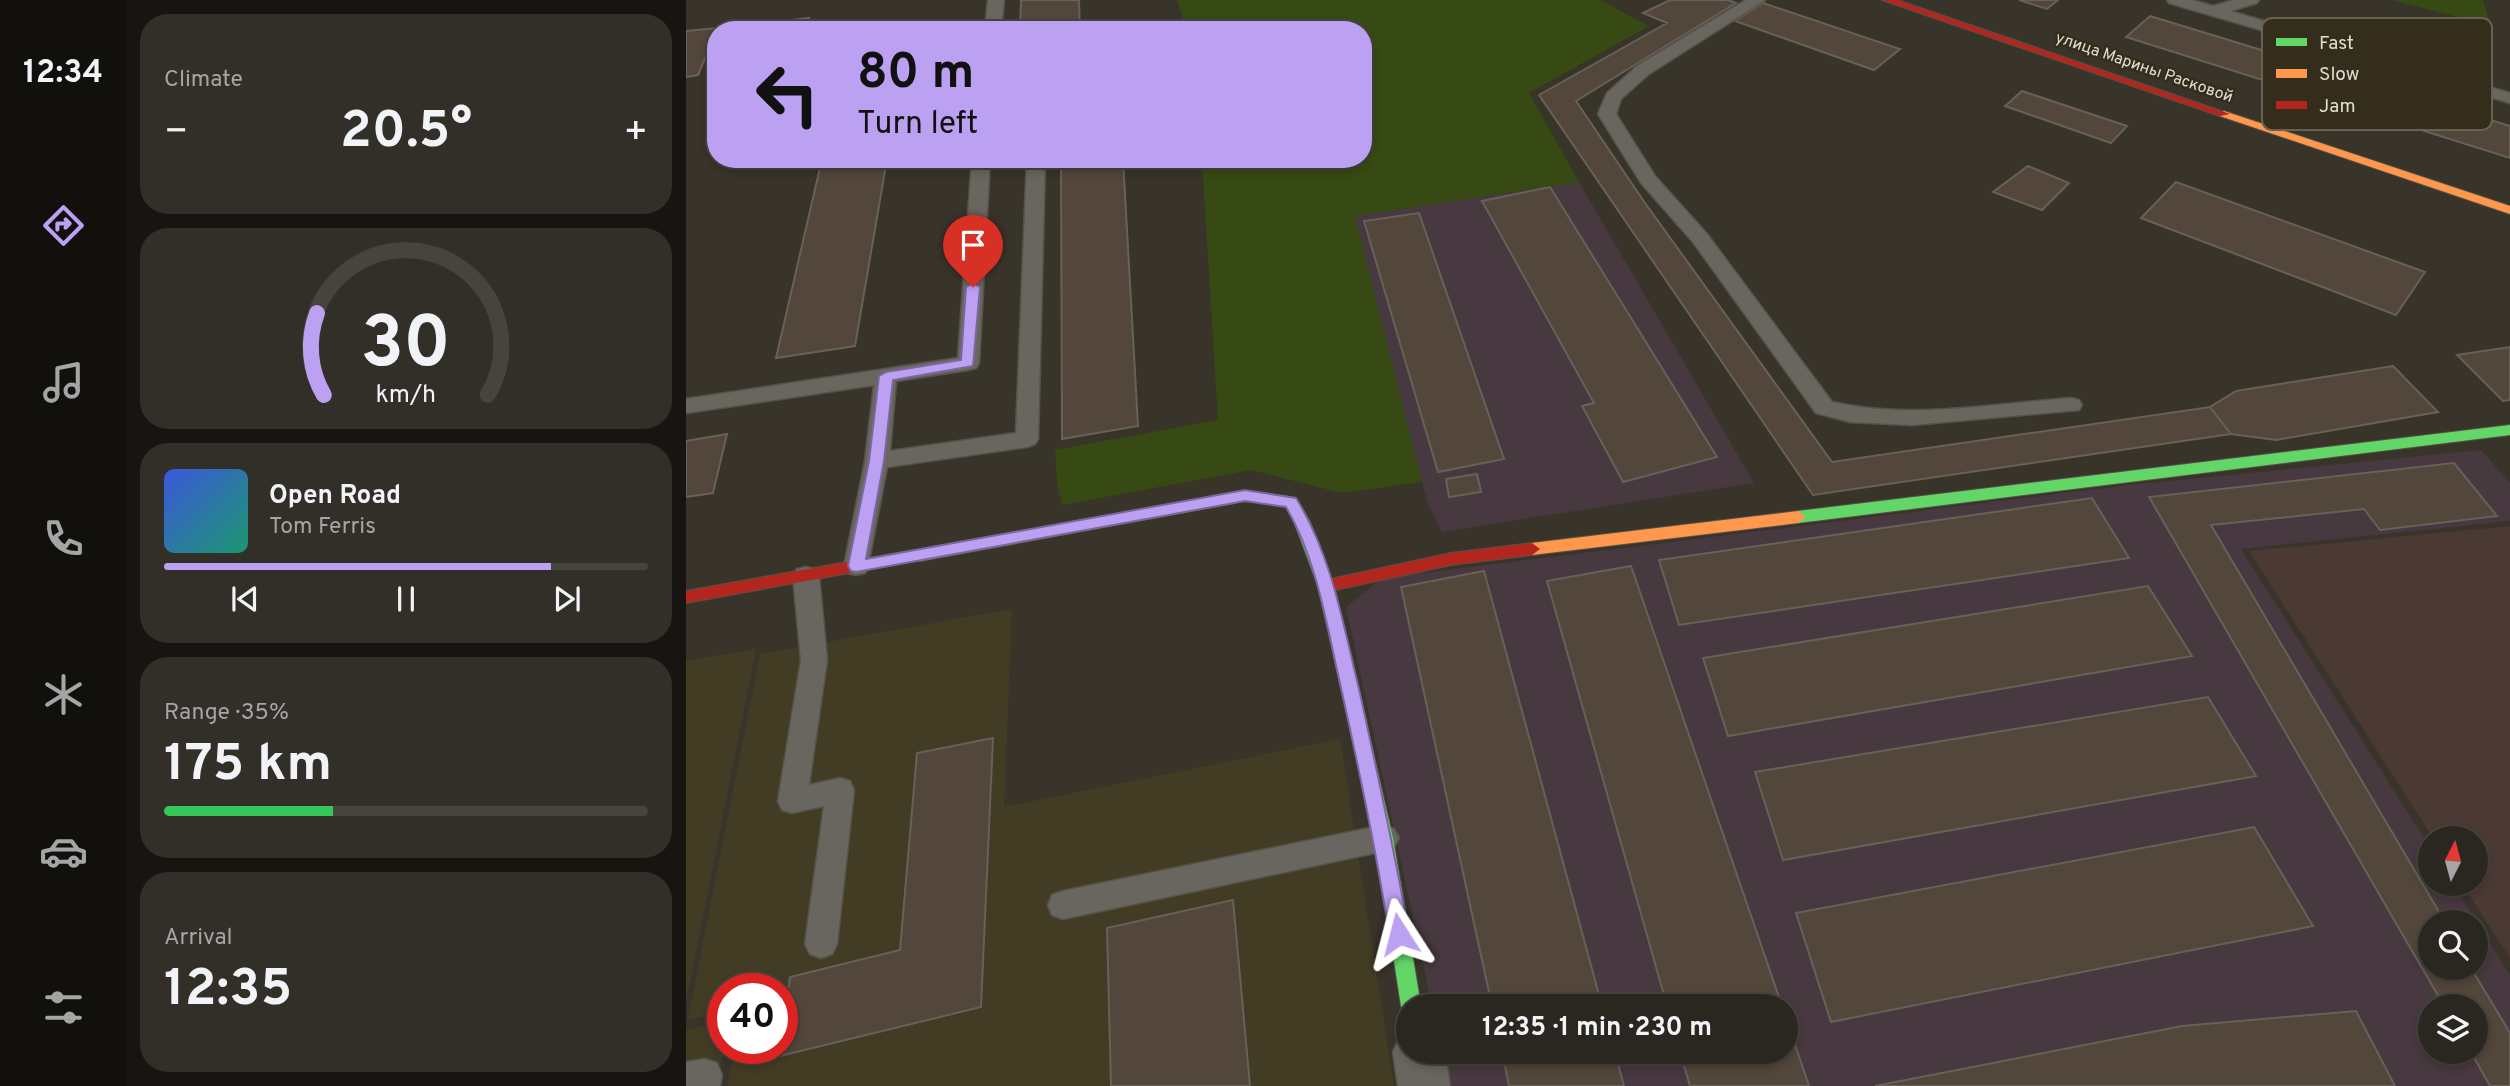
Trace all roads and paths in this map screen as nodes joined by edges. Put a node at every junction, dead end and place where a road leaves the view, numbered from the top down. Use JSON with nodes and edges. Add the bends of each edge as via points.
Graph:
{"nodes":[{"id":1,"x":996,"y":0,"type":"edge"},
{"id":2,"x":1757,"y":0,"type":"edge"},
{"id":3,"x":1887,"y":0,"type":"edge"},
{"id":4,"x":2175,"y":0,"type":"edge"},
{"id":5,"x":2251,"y":0,"type":"edge"},
{"id":6,"x":2214,"y":11,"type":"junction"},
{"id":7,"x":994,"y":21,"type":"edge"},
{"id":8,"x":2262,"y":25,"type":"edge"},
{"id":9,"x":2492,"y":93,"type":"edge"},
{"id":10,"x":2510,"y":98,"type":"edge"},
{"id":11,"x":2262,"y":126,"type":"edge"},
{"id":12,"x":2273,"y":130,"type":"edge"},
{"id":13,"x":980,"y":168,"type":"edge"},
{"id":14,"x":1036,"y":168,"type":"edge"},
{"id":15,"x":2510,"y":210,"type":"edge"},
{"id":16,"x":886,"y":376,"type":"junction"},
{"id":17,"x":2071,"y":405,"type":"dead end"},
{"id":18,"x":686,"y":407,"type":"edge"},
{"id":19,"x":2510,"y":430,"type":"edge"},
{"id":20,"x":877,"y":461,"type":"junction"},
{"id":21,"x":856,"y":566,"type":"junction"},
{"id":22,"x":806,"y":576,"type":"junction"},
{"id":23,"x":1326,"y":586,"type":"junction"},
{"id":24,"x":686,"y":597,"type":"edge"},
{"id":25,"x":1384,"y":838,"type":"junction"},
{"id":26,"x":1063,"y":905,"type":"dead end"},
{"id":27,"x":821,"y":944,"type":"dead end"},
{"id":28,"x":1409,"y":994,"type":"edge"},
{"id":29,"x":1421,"y":1064,"type":"edge"},
{"id":30,"x":686,"y":1079,"type":"edge"},
{"id":31,"x":703,"y":1086,"type":"edge"},
{"id":32,"x":1424,"y":1086,"type":"edge"}],
"edges":[{"from":1,"to":7,"type":"lane"},
{"from":2,"to":17,"type":"lane","via":[[1643,70],[1613,97],[1606,114],[1648,179],[1700,238],[1824,408],[1846,415],[1910,418]]},
{"from":3,"to":11,"type":"street","name":"улица Марины Расковой"},
{"from":4,"to":6,"type":"lane"},
{"from":5,"to":6,"type":"lane"},
{"from":6,"to":8,"type":"lane"},
{"from":9,"to":10,"type":"lane"},
{"from":12,"to":15,"type":"street","name":"улица Марины Расковой"},
{"from":13,"to":16,"type":"lane","via":[[968,363]]},
{"from":14,"to":20,"type":"lane","via":[[1027,439]]},
{"from":16,"to":18,"type":"lane"},
{"from":16,"to":20,"type":"lane"},
{"from":19,"to":23,"type":"street","via":[[1451,559]]},
{"from":20,"to":21,"type":"lane"},
{"from":21,"to":22,"type":"street"},
{"from":21,"to":23,"type":"street","via":[[1245,496],[1290,502]]},
{"from":22,"to":24,"type":"street"},
{"from":22,"to":27,"type":"lane","via":[[814,660],[792,801],[841,790]]},
{"from":23,"to":25,"type":"street"},
{"from":25,"to":26,"type":"lane"},
{"from":25,"to":28,"type":"street"},
{"from":29,"to":32,"type":"street"},
{"from":30,"to":31,"type":"lane","via":[[705,1075]]}]}
